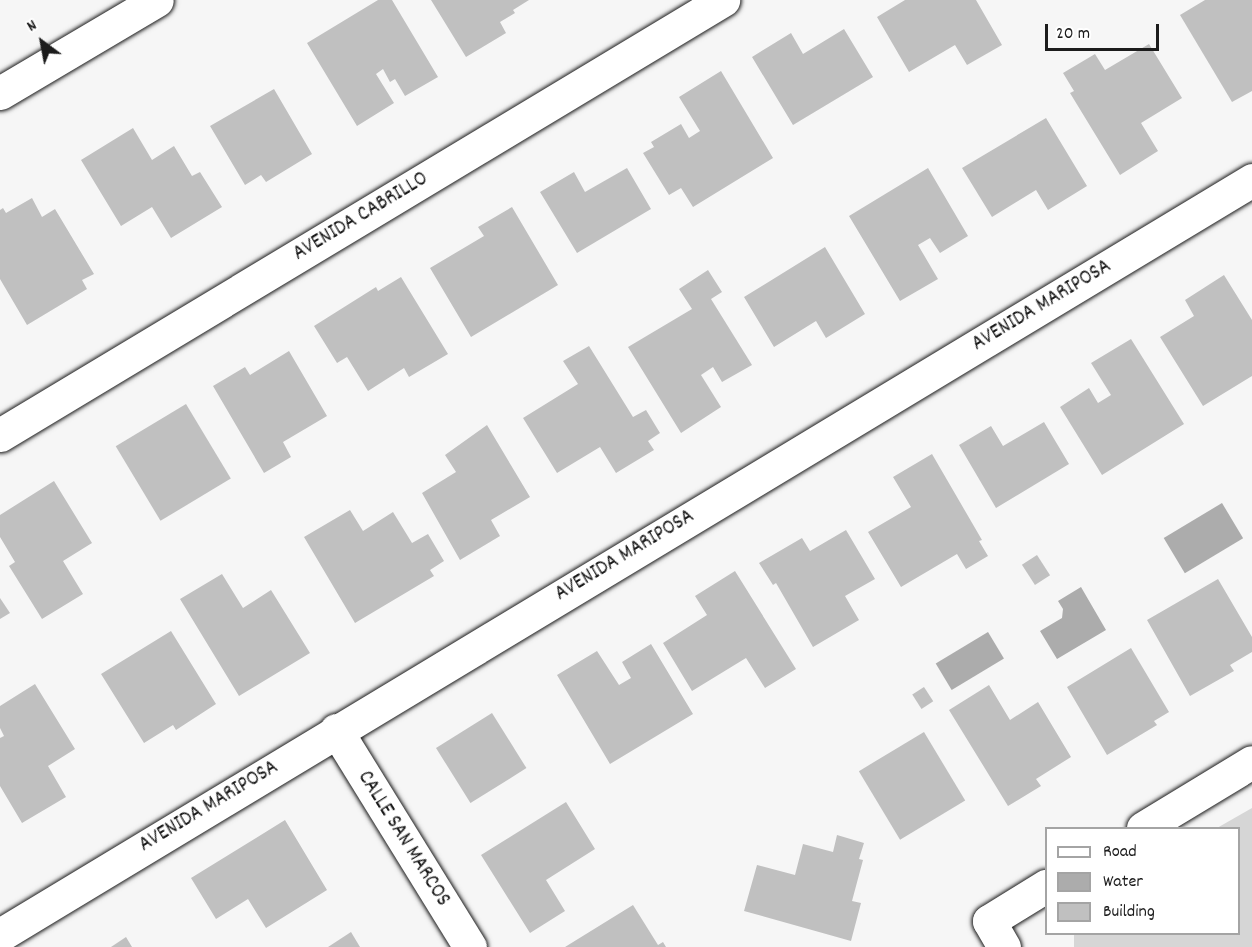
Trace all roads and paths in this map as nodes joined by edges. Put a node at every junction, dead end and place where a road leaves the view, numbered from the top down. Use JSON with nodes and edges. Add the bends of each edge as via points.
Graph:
{"nodes":[{"id":1,"x":157,"y":0,"type":"edge"},
{"id":2,"x":723,"y":0,"type":"edge"},
{"id":3,"x":0,"y":93,"type":"edge"},
{"id":4,"x":1252,"y":180,"type":"edge"},
{"id":5,"x":0,"y":435,"type":"edge"},
{"id":6,"x":336,"y":730,"type":"junction"},
{"id":7,"x":1252,"y":762,"type":"edge"},
{"id":8,"x":1145,"y":827,"type":"edge"},
{"id":9,"x":1045,"y":888,"type":"edge"},
{"id":10,"x":0,"y":934,"type":"edge"},
{"id":11,"x":996,"y":934,"type":"edge"},
{"id":12,"x":470,"y":947,"type":"edge"}],
"edges":[{"from":1,"to":3,"type":"street"},
{"from":2,"to":5,"type":"street","name":"AVENIDA CABRILLO"},
{"from":4,"to":6,"type":"street","name":"AVENIDA MARIPOSA"},
{"from":6,"to":10,"type":"street","name":"AVENIDA MARIPOSA"},
{"from":6,"to":12,"type":"street","name":"CALLE SAN MARCOS"},
{"from":7,"to":8,"type":"street"},
{"from":9,"to":11,"type":"street"}]}
